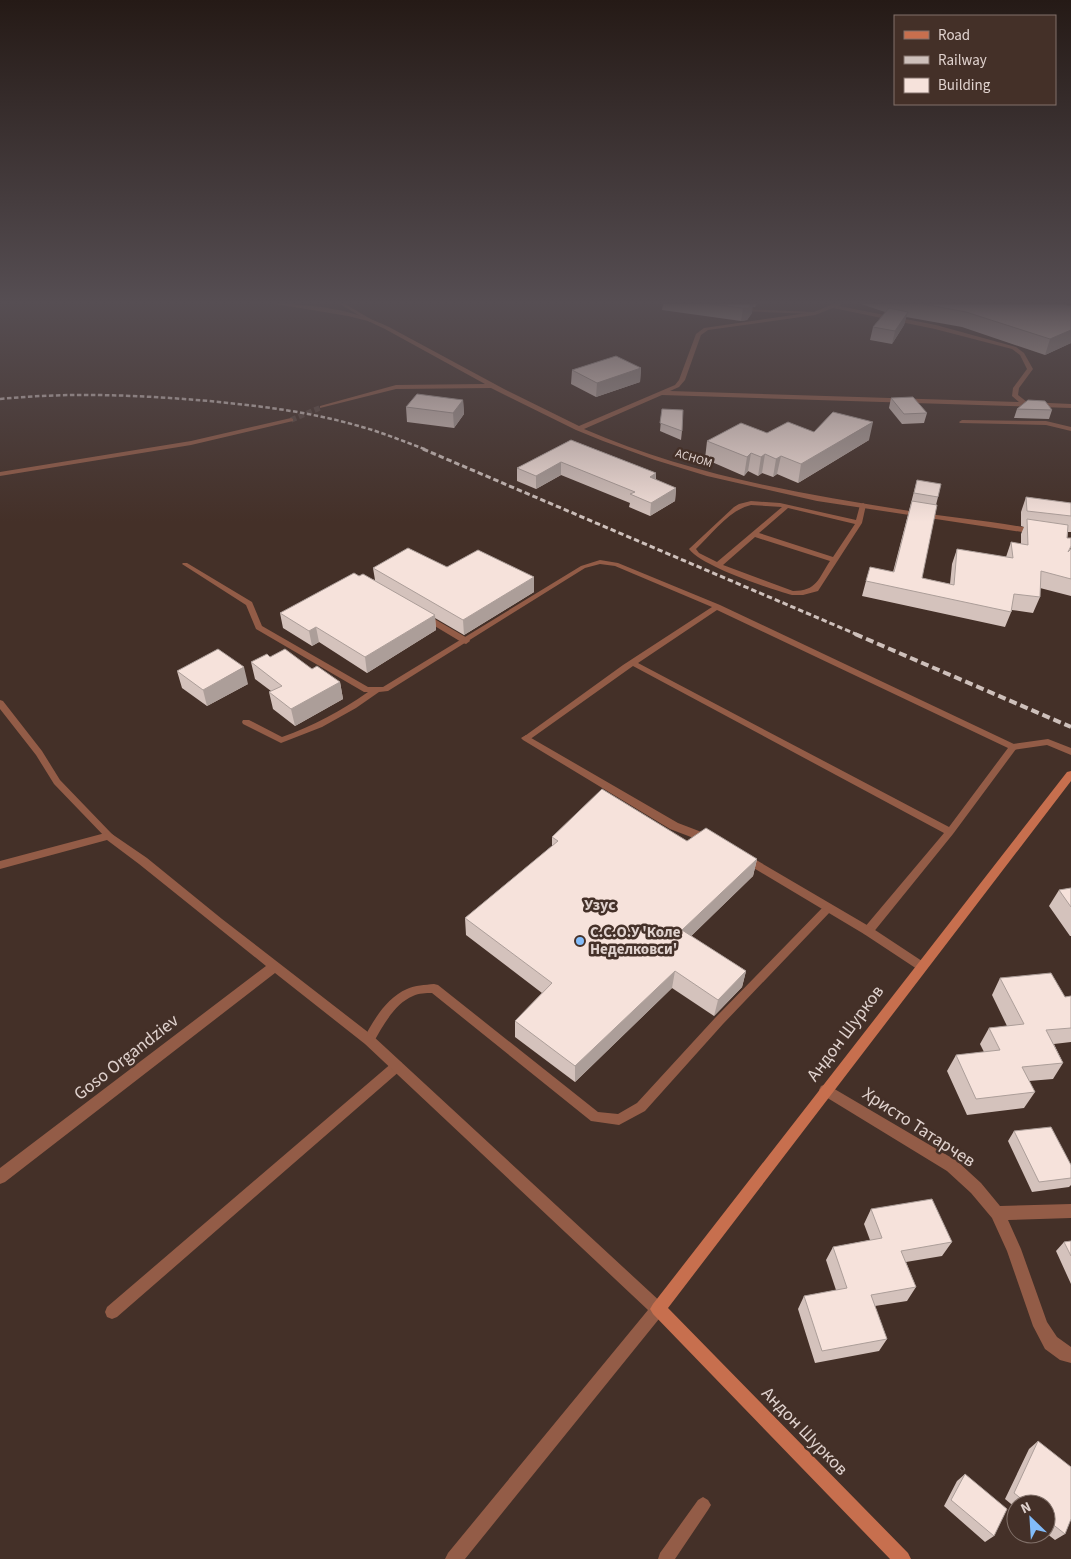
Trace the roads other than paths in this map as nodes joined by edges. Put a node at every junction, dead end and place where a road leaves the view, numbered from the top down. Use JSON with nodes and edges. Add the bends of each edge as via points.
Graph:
{"nodes":[{"id":1,"x":475,"y":377,"type":"edge"},
{"id":2,"x":683,"y":377,"type":"edge"},
{"id":3,"x":1024,"y":377,"type":"edge"},
{"id":4,"x":492,"y":386,"type":"junction"},
{"id":5,"x":663,"y":393,"type":"junction"},
{"id":6,"x":1025,"y":404,"type":"junction"},
{"id":7,"x":1071,"y":406,"type":"edge"},
{"id":8,"x":322,"y":407,"type":"tunnel mouth"},
{"id":9,"x":291,"y":420,"type":"tunnel mouth"},
{"id":10,"x":962,"y":422,"type":"dead end"},
{"id":11,"x":578,"y":428,"type":"junction"},
{"id":12,"x":1071,"y":429,"type":"edge"},
{"id":13,"x":0,"y":474,"type":"edge"},
{"id":14,"x":863,"y":505,"type":"junction"},
{"id":15,"x":786,"y":507,"type":"junction"},
{"id":16,"x":859,"y":523,"type":"junction"},
{"id":17,"x":1043,"y":533,"type":"edge"},
{"id":18,"x":754,"y":534,"type":"junction"},
{"id":19,"x":834,"y":560,"type":"junction"},
{"id":20,"x":185,"y":564,"type":"dead end"},
{"id":21,"x":718,"y":565,"type":"junction"},
{"id":22,"x":717,"y":607,"type":"junction"},
{"id":23,"x":416,"y":612,"type":"edge"},
{"id":24,"x":466,"y":641,"type":"junction"},
{"id":25,"x":634,"y":663,"type":"junction"},
{"id":26,"x":376,"y":691,"type":"junction"},
{"id":27,"x":0,"y":703,"type":"edge"},
{"id":28,"x":246,"y":722,"type":"dead end"},
{"id":29,"x":526,"y":738,"type":"joint"},
{"id":30,"x":1014,"y":747,"type":"junction"},
{"id":31,"x":1071,"y":752,"type":"edge"},
{"id":32,"x":1068,"y":778,"type":"edge"},
{"id":33,"x":950,"y":832,"type":"junction"},
{"id":34,"x":109,"y":836,"type":"junction"},
{"id":35,"x":722,"y":844,"type":"edge"},
{"id":36,"x":739,"y":854,"type":"edge"},
{"id":37,"x":0,"y":865,"type":"edge"},
{"id":38,"x":828,"y":908,"type":"junction"},
{"id":39,"x":868,"y":931,"type":"junction"},
{"id":40,"x":275,"y":966,"type":"junction"},
{"id":41,"x":921,"y":966,"type":"junction"},
{"id":42,"x":369,"y":1040,"type":"junction"},
{"id":43,"x":396,"y":1066,"type":"junction"},
{"id":44,"x":826,"y":1090,"type":"junction"},
{"id":45,"x":0,"y":1177,"type":"edge"},
{"id":46,"x":1071,"y":1211,"type":"edge"},
{"id":47,"x":997,"y":1213,"type":"junction"},
{"id":48,"x":658,"y":1309,"type":"junction"},
{"id":49,"x":112,"y":1312,"type":"dead end"},
{"id":50,"x":1071,"y":1355,"type":"edge"},
{"id":51,"x":703,"y":1505,"type":"dead end"},
{"id":52,"x":454,"y":1559,"type":"edge"},
{"id":53,"x":666,"y":1559,"type":"edge"},
{"id":54,"x":902,"y":1559,"type":"edge"}],
"edges":[{"from":1,"to":4,"type":"street","name":"АСНОМ"},
{"from":2,"to":5,"type":"street","via":[[677,386]]},
{"from":3,"to":6,"type":"street","via":[[1014,396]]},
{"from":4,"to":8,"type":"street","via":[[396,387]]},
{"from":4,"to":11,"type":"street","name":"АСНОМ"},
{"from":5,"to":6,"type":"street"},
{"from":5,"to":11,"type":"street"},
{"from":6,"to":7,"type":"street"},
{"from":9,"to":13,"type":"street","via":[[191,442]]},
{"from":10,"to":12,"type":"street","via":[[1046,423]]},
{"from":11,"to":14,"type":"street","name":"АСНОМ","via":[[607,441],[712,475],[786,493]]},
{"from":14,"to":16,"type":"lane"},
{"from":14,"to":17,"type":"street","name":"АСНОМ"},
{"from":15,"to":16,"type":"lane"},
{"from":15,"to":18,"type":"lane"},
{"from":15,"to":21,"type":"lane","via":[[753,502],[740,505],[692,549],[697,556]]},
{"from":16,"to":19,"type":"lane"},
{"from":18,"to":19,"type":"lane"},
{"from":18,"to":21,"type":"lane"},
{"from":19,"to":21,"type":"lane","via":[[815,589],[803,593],[792,593]]},
{"from":20,"to":26,"type":"lane","via":[[249,604],[260,627],[367,690]]},
{"from":22,"to":24,"type":"lane","via":[[616,564],[600,562],[583,566]]},
{"from":22,"to":25,"type":"lane"},
{"from":22,"to":30,"type":"lane"},
{"from":23,"to":24,"type":"street"},
{"from":24,"to":26,"type":"lane","via":[[385,689]]},
{"from":25,"to":29,"type":"lane"},
{"from":25,"to":33,"type":"lane"},
{"from":26,"to":28,"type":"lane","via":[[343,714],[305,733],[281,740]]},
{"from":27,"to":34,"type":"lane","via":[[57,782]]},
{"from":29,"to":35,"type":"street","via":[[674,826]]},
{"from":30,"to":31,"type":"street","via":[[1048,742]]},
{"from":30,"to":33,"type":"lane"},
{"from":32,"to":41,"type":"main road","name":"Андон Шурков"},
{"from":33,"to":39,"type":"lane"},
{"from":34,"to":37,"type":"street"},
{"from":34,"to":40,"type":"street"},
{"from":36,"to":38,"type":"street"},
{"from":38,"to":39,"type":"street"},
{"from":38,"to":42,"type":"lane","via":[[719,1020],[641,1107],[619,1120],[595,1117],[434,988],[411,992],[396,1002],[382,1017]]},
{"from":39,"to":41,"type":"street"},
{"from":40,"to":42,"type":"street"},
{"from":40,"to":45,"type":"street","name":"Goso Organdziev"},
{"from":41,"to":44,"type":"main road","name":"Андон Шурков"},
{"from":42,"to":43,"type":"street"},
{"from":43,"to":48,"type":"street"},
{"from":43,"to":49,"type":"lane"},
{"from":44,"to":47,"type":"street","name":"Христо Татарчев","via":[[952,1166]]},
{"from":44,"to":48,"type":"main road","name":"Андон Шурков"},
{"from":46,"to":47,"type":"street"},
{"from":47,"to":50,"type":"street","name":"Христо Татарчев","via":[[1014,1249],[1041,1326],[1051,1343]]},
{"from":48,"to":52,"type":"street","name":"Андон Шурков"},
{"from":48,"to":54,"type":"main road","name":"Андон Шурков"},
{"from":51,"to":53,"type":"lane"}]}
